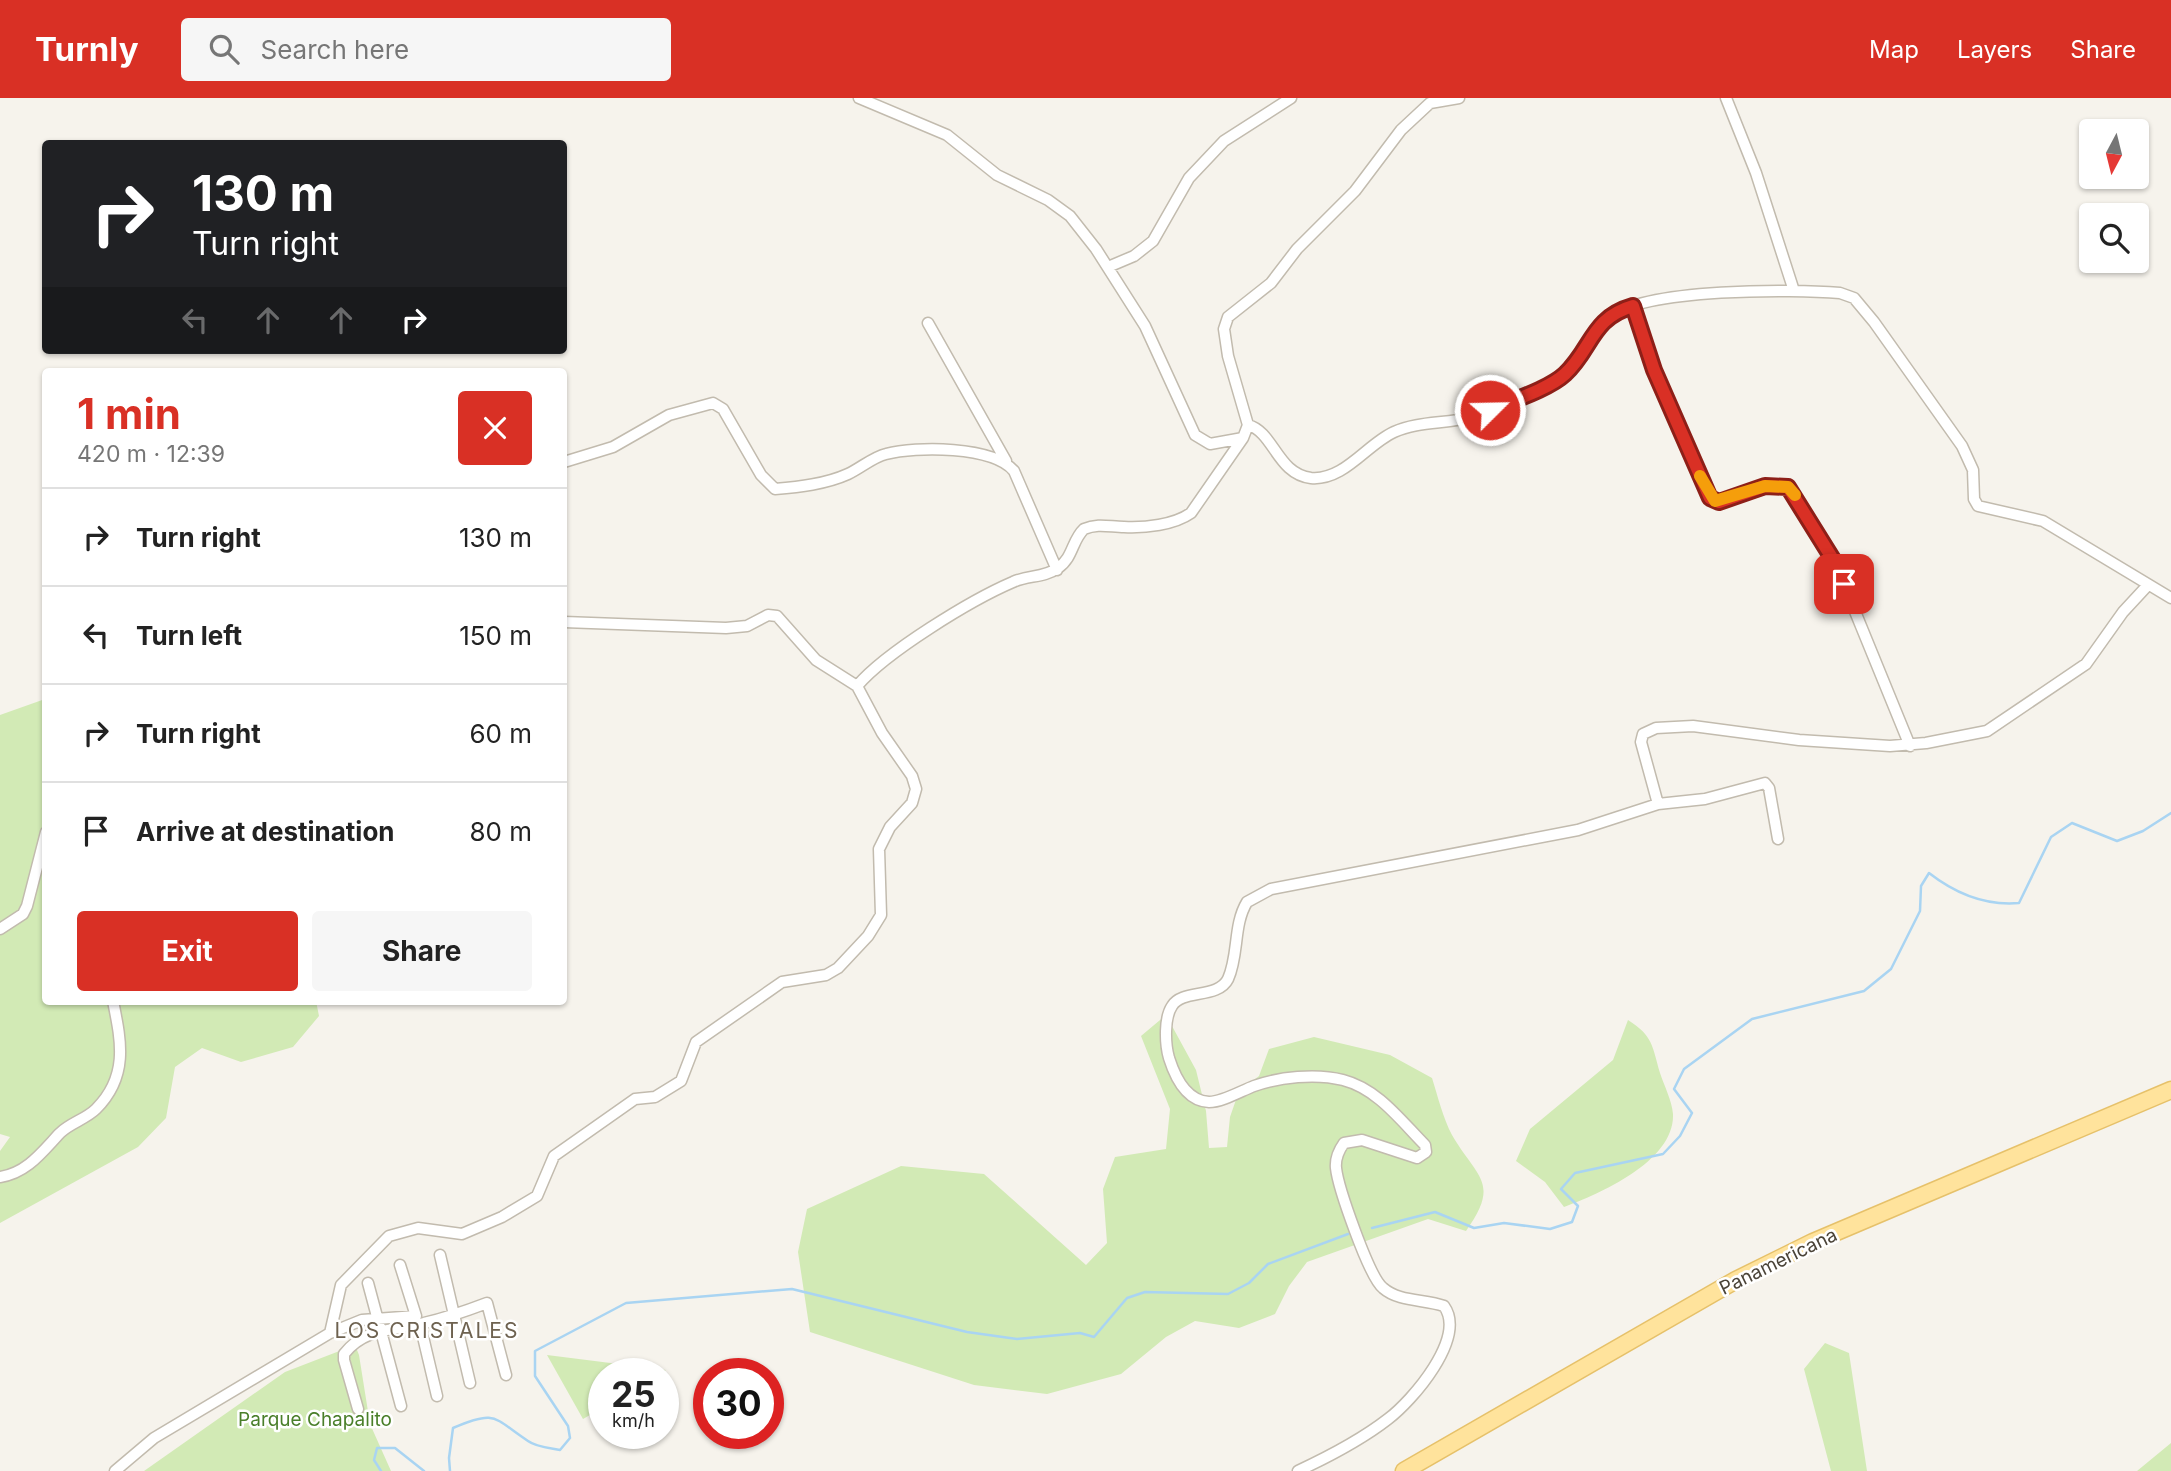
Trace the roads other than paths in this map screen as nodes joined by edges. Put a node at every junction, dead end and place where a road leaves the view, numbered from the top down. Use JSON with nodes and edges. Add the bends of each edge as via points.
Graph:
{"nodes":[{"id":1,"x":859,"y":98,"type":"edge"},
{"id":2,"x":1291,"y":98,"type":"edge"},
{"id":3,"x":1459,"y":98,"type":"edge"},
{"id":4,"x":1726,"y":98,"type":"edge"},
{"id":5,"x":1108,"y":267,"type":"junction"},
{"id":6,"x":1794,"y":290,"type":"junction"},
{"id":7,"x":1633,"y":306,"type":"junction"},
{"id":8,"x":928,"y":323,"type":"dead end"},
{"id":9,"x":1248,"y":425,"type":"junction"},
{"id":10,"x":1243,"y":438,"type":"junction"},
{"id":11,"x":567,"y":461,"type":"edge"},
{"id":12,"x":1007,"y":462,"type":"junction"},
{"id":13,"x":1056,"y":569,"type":"junction"},
{"id":14,"x":2148,"y":586,"type":"junction"},
{"id":15,"x":2171,"y":598,"type":"edge"},
{"id":16,"x":567,"y":622,"type":"edge"},
{"id":17,"x":857,"y":687,"type":"junction"},
{"id":18,"x":1910,"y":746,"type":"junction"},
{"id":19,"x":1658,"y":804,"type":"junction"},
{"id":20,"x":1778,"y":839,"type":"dead end"},
{"id":21,"x":42,"y":846,"type":"edge"},
{"id":22,"x":0,"y":929,"type":"edge"},
{"id":23,"x":114,"y":1005,"type":"edge"},
{"id":24,"x":2171,"y":1090,"type":"edge"},
{"id":25,"x":0,"y":1177,"type":"edge"},
{"id":26,"x":440,"y":1255,"type":"dead end"},
{"id":27,"x":400,"y":1265,"type":"dead end"},
{"id":28,"x":368,"y":1283,"type":"dead end"},
{"id":29,"x":455,"y":1315,"type":"junction"},
{"id":30,"x":379,"y":1324,"type":"junction"},
{"id":31,"x":420,"y":1324,"type":"junction"},
{"id":32,"x":330,"y":1333,"type":"junction"},
{"id":33,"x":506,"y":1375,"type":"dead end"},
{"id":34,"x":470,"y":1383,"type":"dead end"},
{"id":35,"x":437,"y":1396,"type":"dead end"},
{"id":36,"x":401,"y":1406,"type":"dead end"},
{"id":37,"x":358,"y":1409,"type":"dead end"},
{"id":38,"x":115,"y":1471,"type":"edge"},
{"id":39,"x":1298,"y":1471,"type":"edge"},
{"id":40,"x":1404,"y":1471,"type":"edge"}],
"edges":[{"from":1,"to":5,"type":"street","via":[[947,135],[997,175],[1048,200],[1080,226]]},
{"from":2,"to":5,"type":"street","via":[[1224,141],[1189,178],[1153,242]]},
{"from":3,"to":9,"type":"street","via":[[1430,103],[1401,130],[1355,191],[1297,248],[1271,283],[1228,317],[1224,329],[1228,356]]},
{"from":4,"to":6,"type":"street"},
{"from":5,"to":10,"type":"street","via":[[1152,339],[1195,435],[1210,444]]},
{"from":6,"to":7,"type":"street","via":[[1689,295]]},
{"from":6,"to":14,"type":"street","via":[[1840,293],[1858,303],[1962,446],[1973,470],[1978,506],[2043,521]]},
{"from":7,"to":9,"type":"street","via":[[1600,325],[1556,380],[1470,418],[1395,431],[1357,460],[1323,477],[1295,472],[1257,429]]},
{"from":7,"to":18,"type":"street","via":[[1654,370],[1710,498],[1727,500],[1765,486],[1788,487],[1794,493],[1834,561]]},
{"from":8,"to":12,"type":"street"},
{"from":9,"to":10,"type":"street"},
{"from":10,"to":13,"type":"street","via":[[1191,513],[1178,520],[1141,526],[1084,528],[1068,559]]},
{"from":11,"to":12,"type":"street","via":[[614,447],[669,415],[713,403],[723,409],[761,475],[775,489],[845,475],[882,455],[909,451],[981,454]]},
{"from":12,"to":13,"type":"street"},
{"from":13,"to":17,"type":"street","via":[[1013,582],[937,624]]},
{"from":14,"to":15,"type":"street"},
{"from":14,"to":18,"type":"street","via":[[2086,663],[1996,727]]},
{"from":16,"to":17,"type":"street","via":[[726,628],[747,626],[772,615],[784,621],[816,660]]},
{"from":17,"to":32,"type":"street","via":[[916,789],[912,803],[878,849],[881,915],[868,936],[838,968],[825,975],[782,982],[696,1042],[681,1081],[655,1097],[635,1100],[554,1156],[537,1196],[462,1234],[418,1228],[389,1236],[341,1285]]},
{"from":18,"to":19,"type":"street","via":[[1830,743],[1693,726],[1656,728],[1643,734],[1641,742]]},
{"from":19,"to":20,"type":"street","via":[[1768,784]]},
{"from":19,"to":39,"type":"street","via":[[1578,830],[1256,895],[1244,908],[1227,979],[1221,986],[1170,1007],[1166,1027],[1169,1056],[1191,1097],[1209,1102],[1260,1084],[1300,1077],[1340,1079],[1375,1095],[1426,1148],[1425,1155],[1417,1158],[1351,1140],[1341,1147],[1336,1169],[1351,1220],[1380,1286],[1392,1294],[1444,1306],[1449,1328],[1445,1345],[1415,1391],[1387,1420]]},
{"from":21,"to":22,"type":"street","via":[[23,914]]},
{"from":23,"to":25,"type":"street","via":[[122,1054],[118,1074],[96,1109],[65,1128],[24,1170]]},
{"from":24,"to":40,"type":"main road","name":"Panamericana","via":[[1813,1242],[1736,1280]]},
{"from":26,"to":29,"type":"street"},
{"from":27,"to":30,"type":"street","via":[[418,1314]]},
{"from":28,"to":30,"type":"street"},
{"from":29,"to":31,"type":"street"},
{"from":29,"to":33,"type":"street","via":[[488,1303]]},
{"from":29,"to":34,"type":"street"},
{"from":30,"to":31,"type":"street"},
{"from":30,"to":32,"type":"street","via":[[362,1320]]},
{"from":30,"to":36,"type":"street"},
{"from":30,"to":37,"type":"street","via":[[344,1354]]},
{"from":31,"to":35,"type":"street"},
{"from":32,"to":38,"type":"street","via":[[154,1438]]}]}
